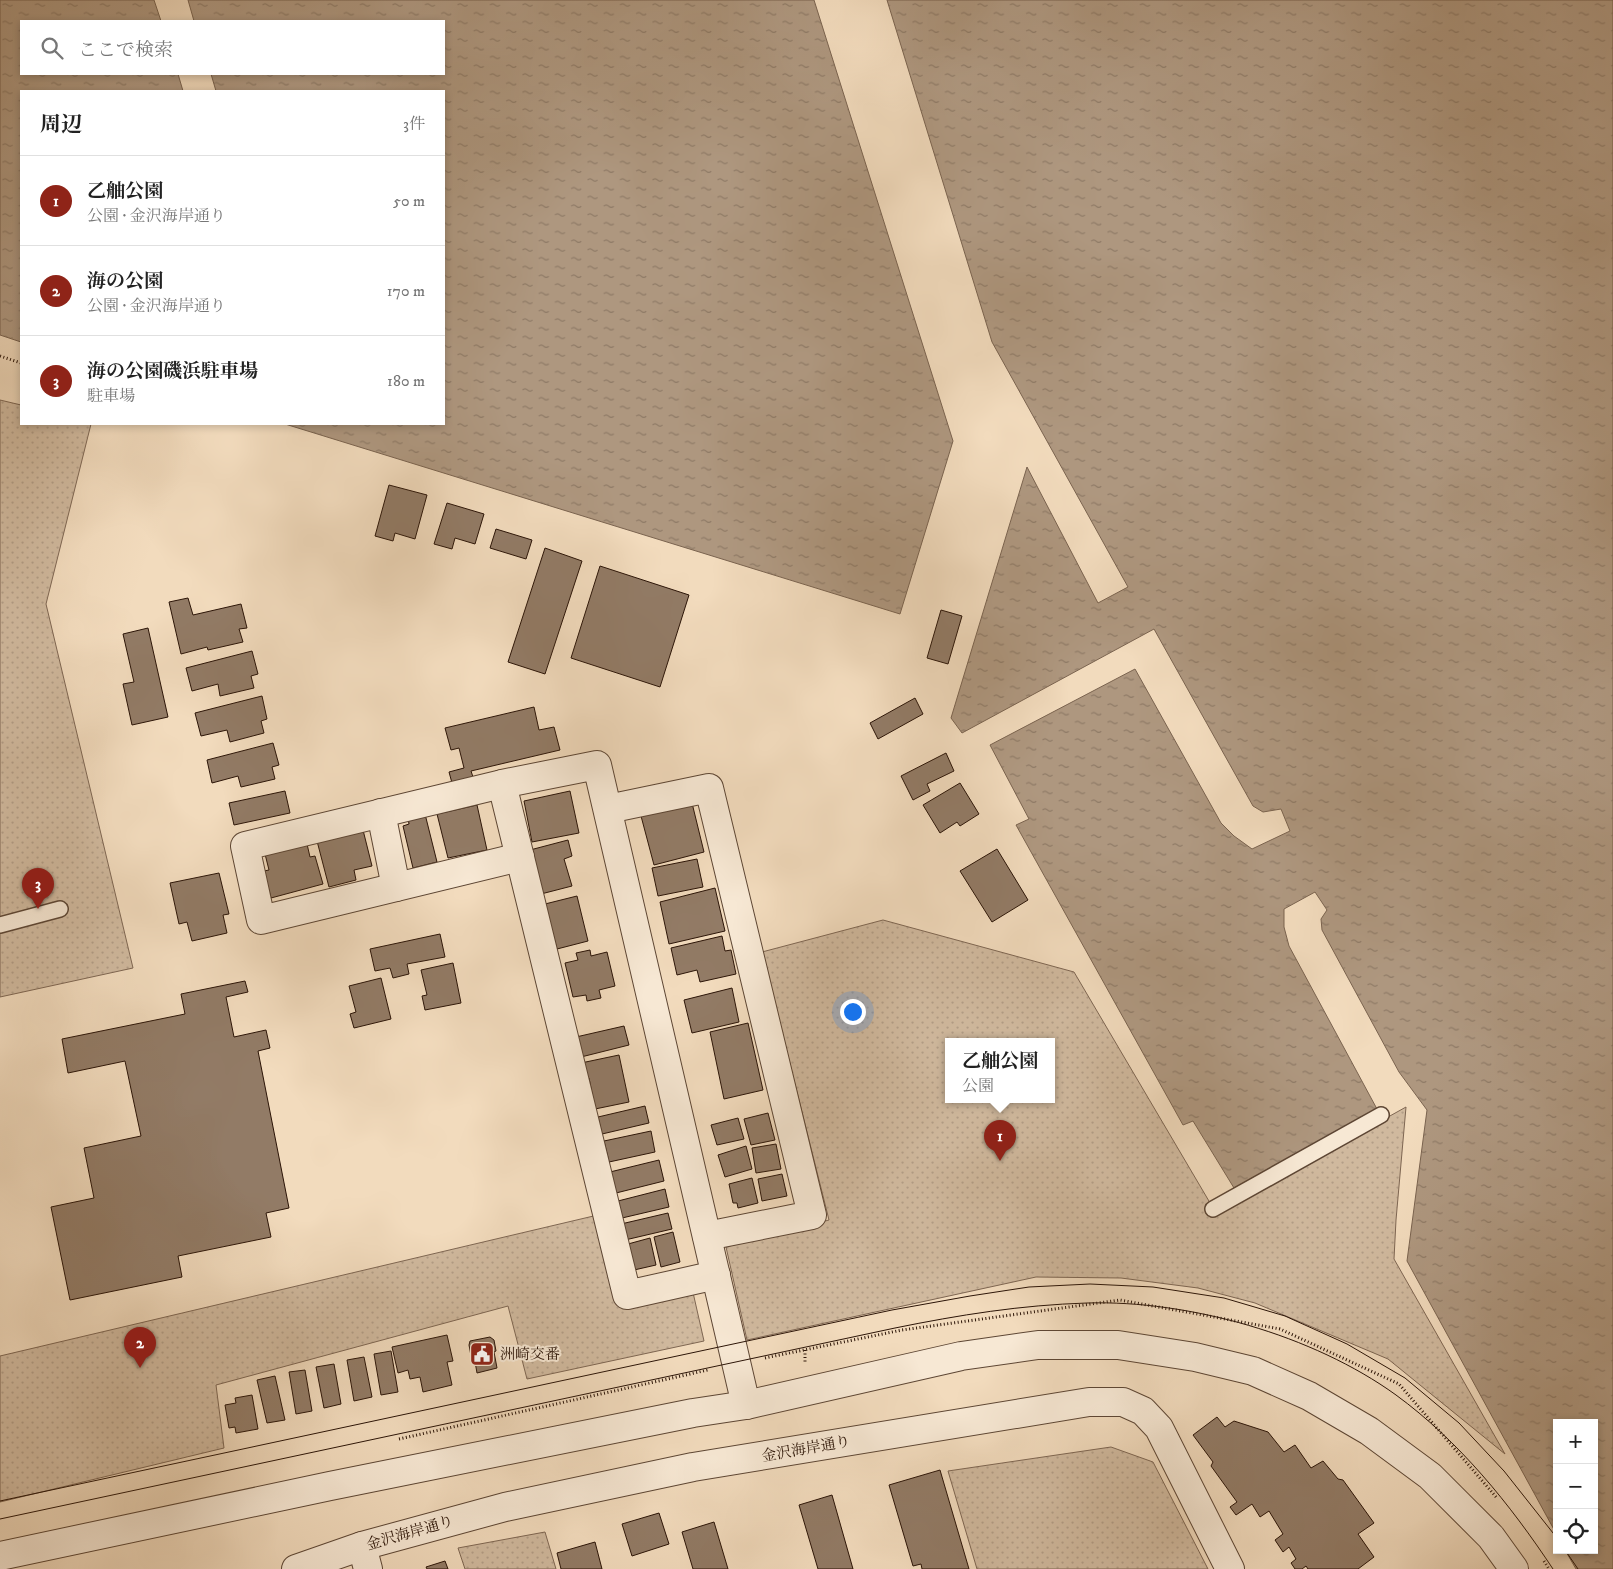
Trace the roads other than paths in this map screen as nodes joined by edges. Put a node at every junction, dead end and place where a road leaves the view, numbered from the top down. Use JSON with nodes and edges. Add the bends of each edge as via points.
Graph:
{"nodes":[{"id":1,"x":502,"y":784,"type":"junction"},
{"id":2,"x":608,"y":809,"type":"junction"},
{"id":3,"x":381,"y":813,"type":"junction"},
{"id":4,"x":520,"y":857,"type":"junction"},
{"id":5,"x":396,"y":887,"type":"junction"},
{"id":6,"x":60,"y":909,"type":"dead end"},
{"id":7,"x":0,"y":925,"type":"edge"},
{"id":8,"x":1381,"y":1114,"type":"dead end"},
{"id":9,"x":1213,"y":1209,"type":"dead end"},
{"id":10,"x":707,"y":1236,"type":"junction"},
{"id":11,"x":716,"y":1275,"type":"junction"},
{"id":12,"x":746,"y":1405,"type":"junction"},
{"id":13,"x":0,"y":1556,"type":"edge"},
{"id":14,"x":365,"y":1558,"type":"edge"},
{"id":15,"x":296,"y":1569,"type":"edge"},
{"id":16,"x":1230,"y":1569,"type":"edge"},
{"id":17,"x":1514,"y":1569,"type":"edge"}],
"edges":[{"from":1,"to":2,"type":"street","via":[[597,765]]},
{"from":1,"to":3,"type":"street"},
{"from":1,"to":4,"type":"street"},
{"from":2,"to":10,"type":"street"},
{"from":2,"to":10,"type":"street","via":[[709,788],[812,1214]]},
{"from":3,"to":5,"type":"street"},
{"from":3,"to":5,"type":"street","via":[[245,846],[261,920]]},
{"from":4,"to":5,"type":"street"},
{"from":4,"to":11,"type":"street","via":[[628,1295]]},
{"from":6,"to":7,"type":"lane"},
{"from":8,"to":9,"type":"lane"},
{"from":10,"to":11,"type":"street"},
{"from":11,"to":12,"type":"street"},
{"from":12,"to":13,"type":"street","via":[[340,1484]]},
{"from":12,"to":17,"type":"street","via":[[961,1356],[1038,1345],[1118,1345],[1195,1357],[1253,1371],[1309,1396],[1369,1430],[1430,1476],[1491,1537]]},
{"from":14,"to":15,"type":"street","name":"金沢海岸通り"},
{"from":14,"to":16,"type":"street","name":"金沢海岸通り","via":[[505,1507],[693,1467],[1089,1402],[1123,1402],[1143,1411],[1159,1428]]}]}
